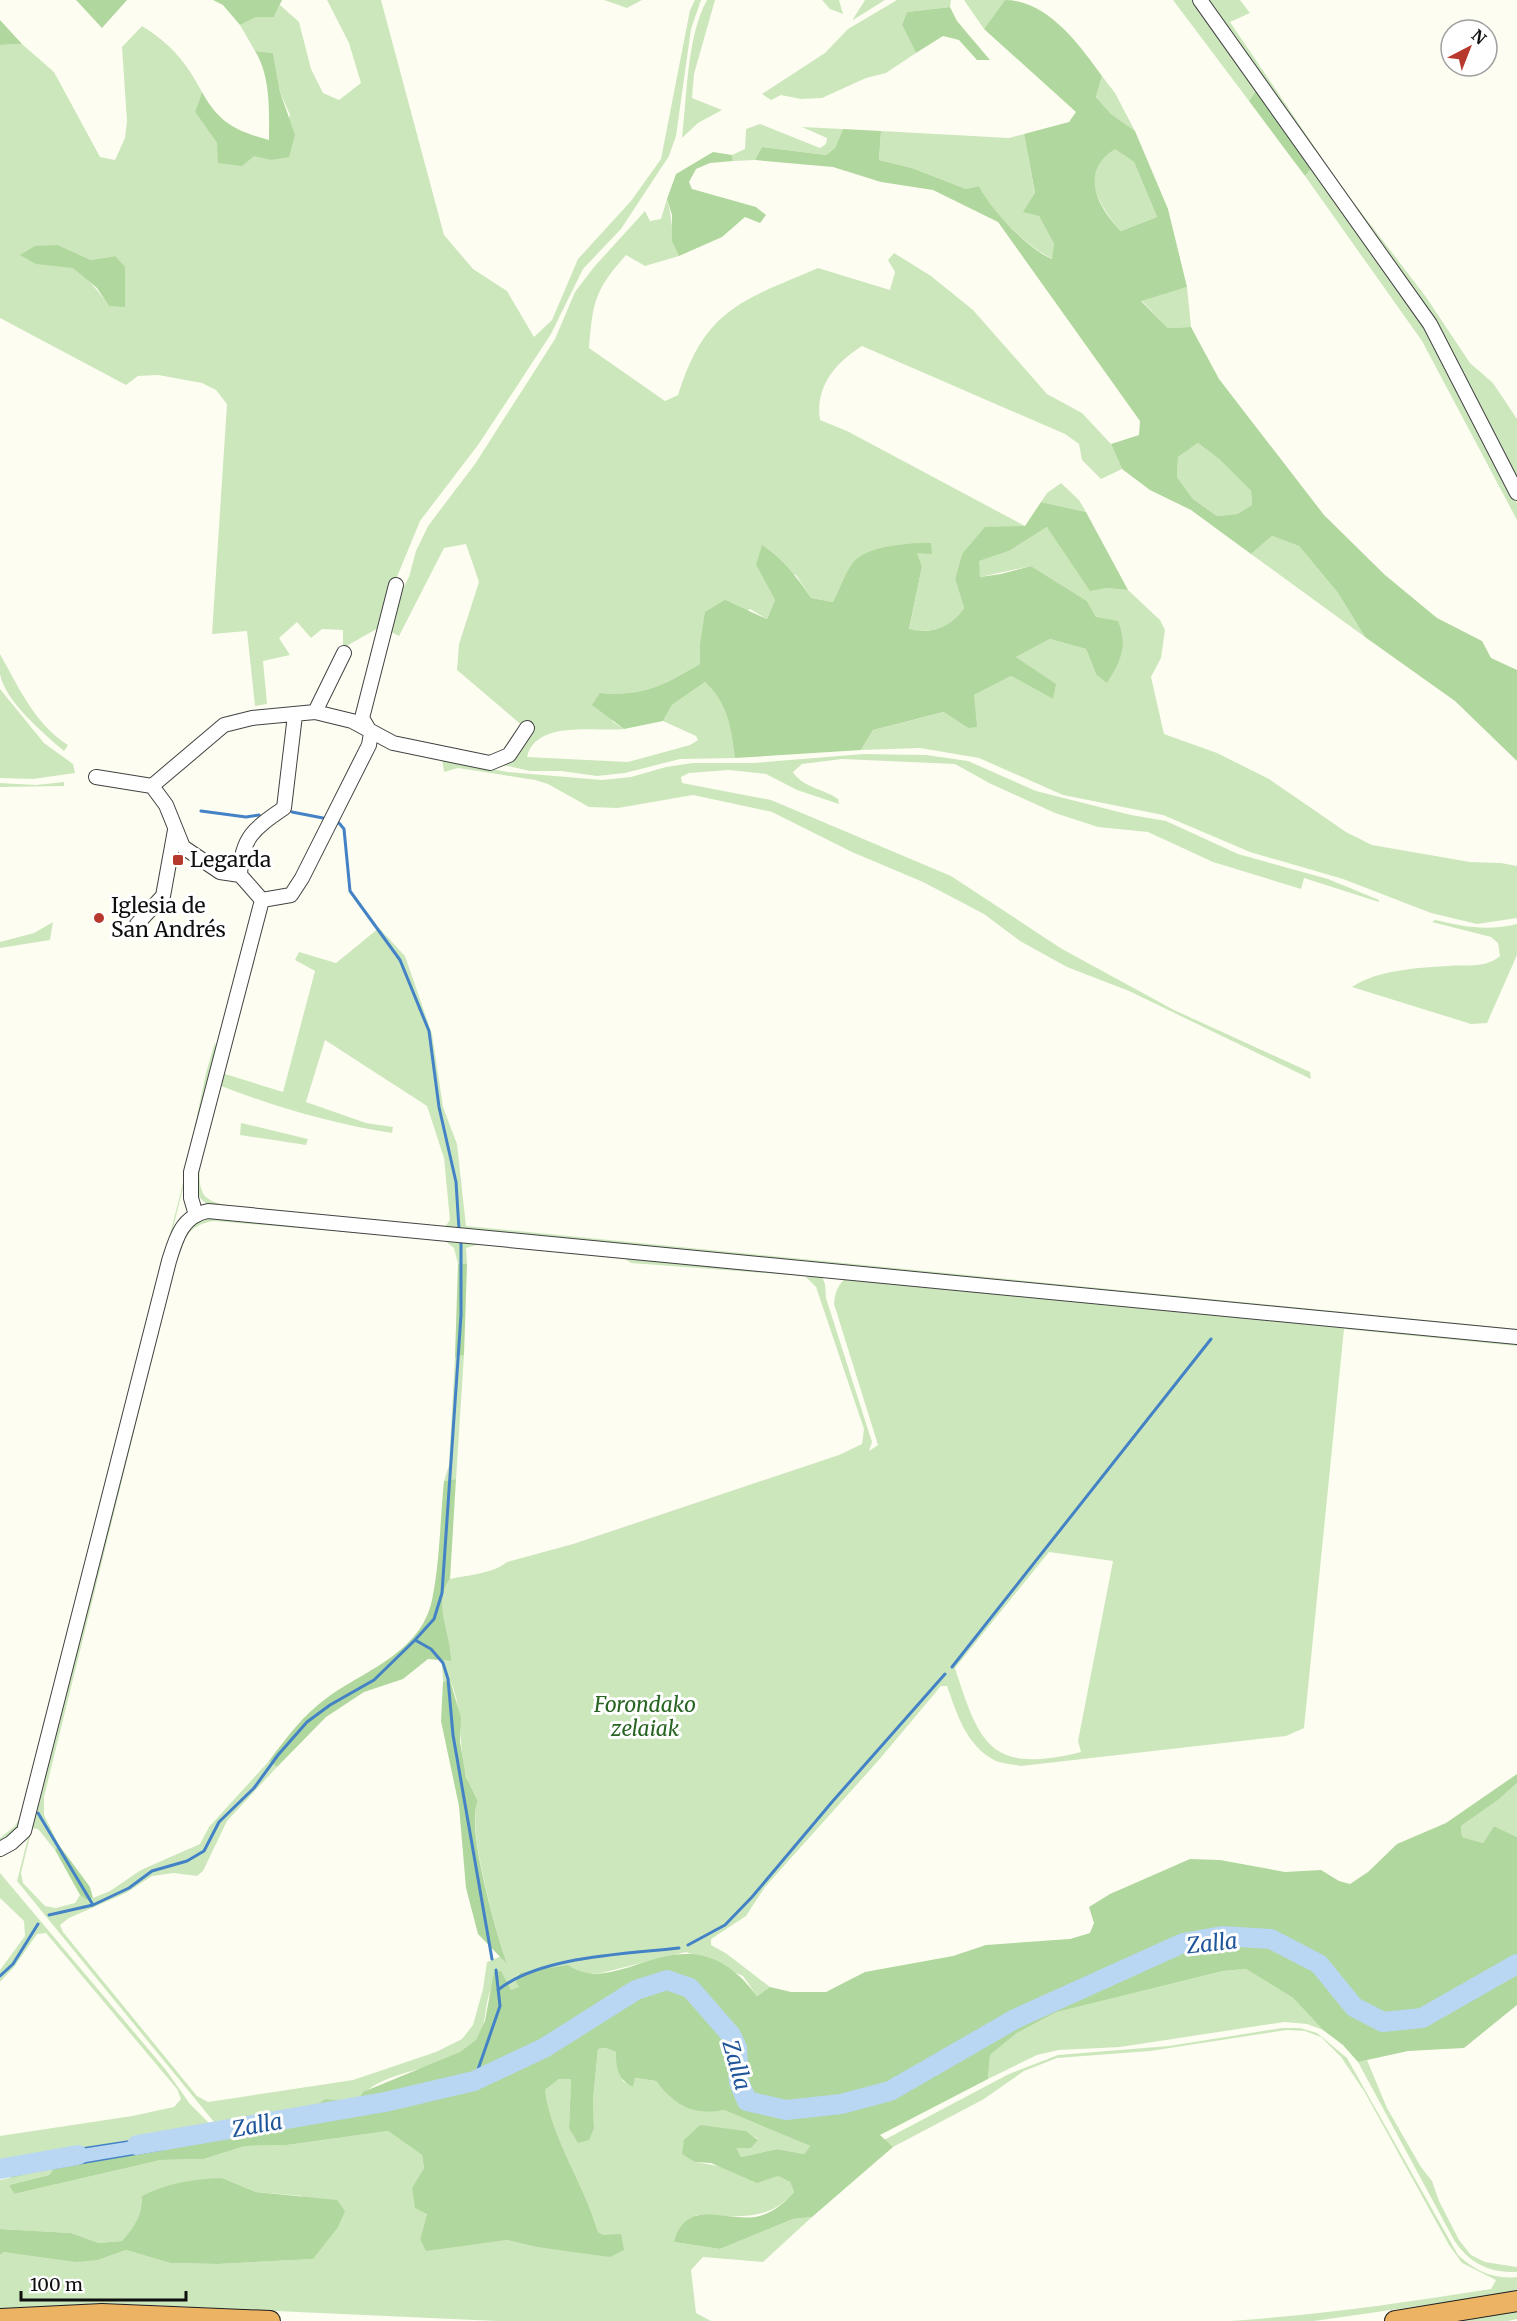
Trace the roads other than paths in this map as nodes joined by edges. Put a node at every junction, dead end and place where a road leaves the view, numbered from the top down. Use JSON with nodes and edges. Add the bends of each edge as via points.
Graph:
{"nodes":[{"id":1,"x":1200,"y":0,"type":"edge"},
{"id":2,"x":1517,"y":493,"type":"edge"},
{"id":3,"x":396,"y":585,"type":"dead end"},
{"id":4,"x":344,"y":653,"type":"dead end"},
{"id":5,"x":315,"y":712,"type":"junction"},
{"id":6,"x":295,"y":715,"type":"junction"},
{"id":7,"x":527,"y":728,"type":"dead end"},
{"id":8,"x":371,"y":733,"type":"junction"},
{"id":9,"x":96,"y":777,"type":"dead end"},
{"id":10,"x":152,"y":786,"type":"junction"},
{"id":11,"x":175,"y":830,"type":"junction"},
{"id":12,"x":240,"y":875,"type":"junction"},
{"id":13,"x":262,"y":900,"type":"junction"},
{"id":14,"x":137,"y":924,"type":"dead end"},
{"id":15,"x":196,"y":1215,"type":"junction"},
{"id":16,"x":1517,"y":1337,"type":"edge"},
{"id":17,"x":0,"y":1849,"type":"edge"},
{"id":18,"x":1517,"y":2301,"type":"edge"},
{"id":19,"x":0,"y":2319,"type":"edge"},
{"id":20,"x":270,"y":2321,"type":"edge"},
{"id":21,"x":1395,"y":2321,"type":"edge"}],
"edges":[{"from":1,"to":2,"type":"street","via":[[1430,324]]},
{"from":3,"to":8,"type":"street","via":[[362,718]]},
{"from":4,"to":5,"type":"street"},
{"from":5,"to":6,"type":"street"},
{"from":5,"to":8,"type":"street","via":[[352,721]]},
{"from":6,"to":10,"type":"street","via":[[252,718],[224,725]]},
{"from":6,"to":12,"type":"street","via":[[284,808],[253,829],[240,858]]},
{"from":7,"to":8,"type":"street","via":[[508,755],[489,763],[393,743]]},
{"from":8,"to":13,"type":"street","via":[[369,745],[291,895]]},
{"from":9,"to":10,"type":"street"},
{"from":10,"to":11,"type":"street","via":[[166,805]]},
{"from":11,"to":12,"type":"street","via":[[183,847],[220,872]]},
{"from":11,"to":14,"type":"street","via":[[163,896]]},
{"from":12,"to":13,"type":"street"},
{"from":13,"to":15,"type":"street","via":[[191,1172],[191,1198]]},
{"from":15,"to":16,"type":"street","via":[[208,1211]]},
{"from":15,"to":17,"type":"street","via":[[187,1220],[176,1237],[169,1261],[24,1831]]},
{"from":18,"to":21,"type":"highway"},
{"from":19,"to":20,"type":"highway","via":[[102,2314]]}]}
